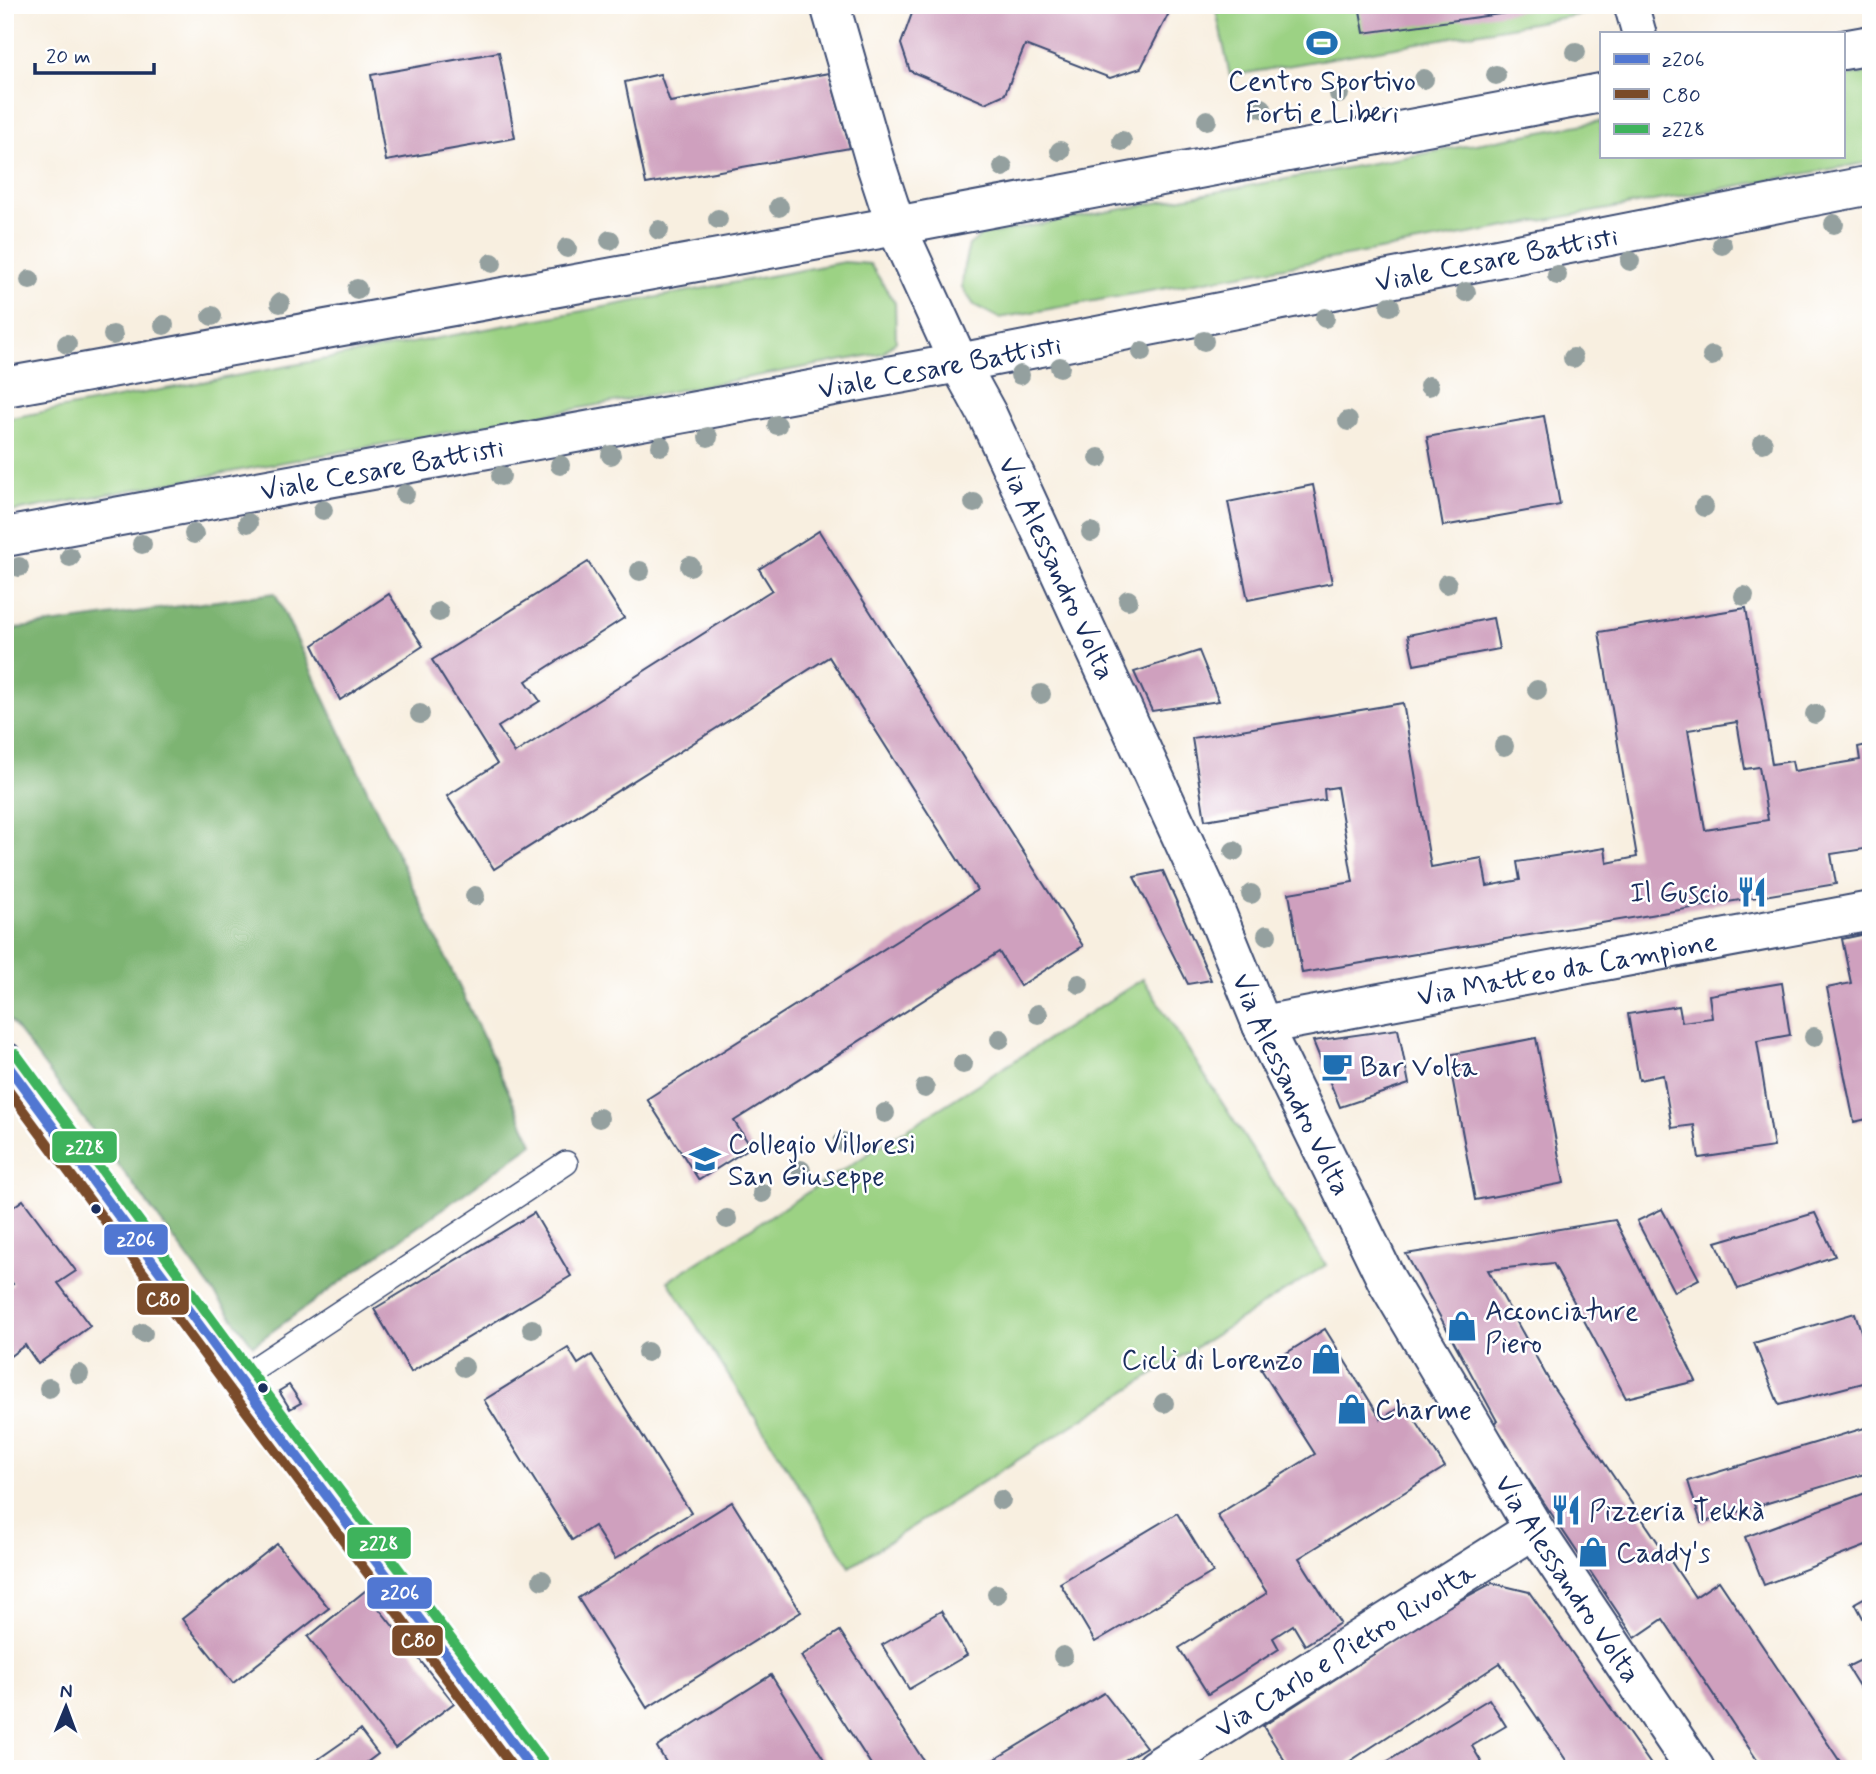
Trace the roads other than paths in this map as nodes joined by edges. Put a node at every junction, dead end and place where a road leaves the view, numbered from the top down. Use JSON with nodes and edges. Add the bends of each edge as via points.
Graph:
{"nodes":[{"id":1,"x":830,"y":5,"type":"edge"},
{"id":2,"x":1631,"y":5,"type":"edge"},
{"id":3,"x":1639,"y":32,"type":"edge"},
{"id":4,"x":1871,"y":45,"type":"edge"},
{"id":5,"x":1844,"y":50,"type":"edge"},
{"id":6,"x":1600,"y":93,"type":"edge"},
{"id":7,"x":1871,"y":185,"type":"edge"},
{"id":8,"x":896,"y":226,"type":"junction"},
{"id":9,"x":959,"y":363,"type":"junction"},
{"id":10,"x":5,"y":387,"type":"edge"},
{"id":11,"x":5,"y":537,"type":"edge"},
{"id":12,"x":1871,"y":911,"type":"edge"},
{"id":13,"x":1262,"y":1025,"type":"junction"},
{"id":14,"x":10,"y":1079,"type":"edge"},
{"id":15,"x":566,"y":1163,"type":"dead end"},
{"id":16,"x":239,"y":1379,"type":"junction"},
{"id":17,"x":1534,"y":1529,"type":"junction"},
{"id":18,"x":531,"y":1769,"type":"edge"},
{"id":19,"x":1155,"y":1769,"type":"edge"},
{"id":20,"x":1695,"y":1769,"type":"edge"}],
"edges":[{"from":1,"to":8,"type":"street","name":"Via Alessandro Volta"},
{"from":2,"to":3,"type":"street"},
{"from":4,"to":5,"type":"street"},
{"from":6,"to":8,"type":"street"},
{"from":7,"to":9,"type":"street","name":"Viale Cesare Battisti"},
{"from":8,"to":9,"type":"street","name":"Via Alessandro Volta"},
{"from":8,"to":10,"type":"street"},
{"from":9,"to":11,"type":"street","name":"Viale Cesare Battisti"},
{"from":9,"to":13,"type":"street","name":"Via Alessandro Volta","via":[[987,414],[1213,905]]},
{"from":12,"to":13,"type":"street","name":"Via Matteo da Campione"},
{"from":13,"to":17,"type":"street","name":"Via Alessandro Volta","via":[[1387,1281]]},
{"from":14,"to":16,"type":"street"},
{"from":15,"to":16,"type":"lane"},
{"from":16,"to":18,"type":"street"},
{"from":17,"to":19,"type":"street","name":"Via Carlo e Pietro Rivolta"},
{"from":17,"to":20,"type":"street","name":"Via Alessandro Volta"}]}
